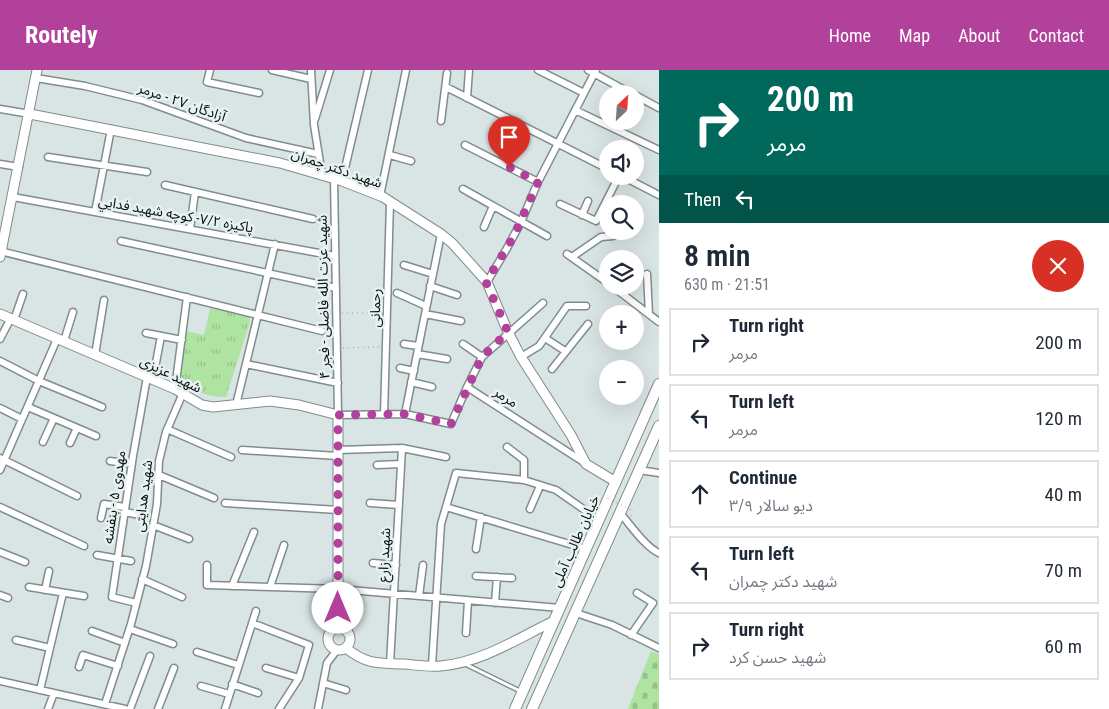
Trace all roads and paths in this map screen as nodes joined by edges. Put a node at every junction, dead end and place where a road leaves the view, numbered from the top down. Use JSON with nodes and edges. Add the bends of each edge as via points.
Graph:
{"nodes":[{"id":1,"x":210,"y":70,"type":"edge"},
{"id":2,"x":272,"y":70,"type":"edge"},
{"id":3,"x":311,"y":70,"type":"edge"},
{"id":4,"x":330,"y":70,"type":"edge"},
{"id":5,"x":368,"y":70,"type":"edge"},
{"id":6,"x":406,"y":70,"type":"edge"},
{"id":7,"x":469,"y":70,"type":"edge"},
{"id":8,"x":538,"y":70,"type":"edge"},
{"id":9,"x":593,"y":71,"type":"edge"},
{"id":10,"x":447,"y":73,"type":"dead end"},
{"id":11,"x":37,"y":74,"type":"edge"},
{"id":12,"x":311,"y":79,"type":"junction"},
{"id":13,"x":618,"y":85,"type":"edge"},
{"id":14,"x":446,"y":87,"type":"junction"},
{"id":15,"x":259,"y":93,"type":"dead end"},
{"id":16,"x":584,"y":93,"type":"junction"},
{"id":17,"x":467,"y":98,"type":"junction"},
{"id":18,"x":644,"y":100,"type":"edge"},
{"id":19,"x":659,"y":108,"type":"edge"},
{"id":20,"x":0,"y":109,"type":"edge"},
{"id":21,"x":575,"y":110,"type":"junction"},
{"id":22,"x":30,"y":114,"type":"junction"},
{"id":23,"x":440,"y":121,"type":"dead end"},
{"id":24,"x":314,"y":125,"type":"junction"},
{"id":25,"x":111,"y":128,"type":"junction"},
{"id":26,"x":558,"y":144,"type":"junction"},
{"id":27,"x":465,"y":145,"type":"dead end"},
{"id":28,"x":659,"y":150,"type":"edge"},
{"id":29,"x":318,"y":154,"type":"junction"},
{"id":30,"x":390,"y":154,"type":"junction"},
{"id":31,"x":48,"y":157,"type":"dead end"},
{"id":32,"x":411,"y":162,"type":"dead end"},
{"id":33,"x":0,"y":164,"type":"edge"},
{"id":34,"x":599,"y":164,"type":"edge"},
{"id":35,"x":103,"y":166,"type":"junction"},
{"id":36,"x":19,"y":167,"type":"junction"},
{"id":37,"x":147,"y":172,"type":"dead end"},
{"id":38,"x":322,"y":175,"type":"junction"},
{"id":39,"x":338,"y":180,"type":"junction"},
{"id":40,"x":538,"y":182,"type":"junction"},
{"id":41,"x":165,"y":185,"type":"dead end"},
{"id":42,"x":616,"y":185,"type":"edge"},
{"id":43,"x":639,"y":185,"type":"edge"},
{"id":44,"x":463,"y":189,"type":"dead end"},
{"id":45,"x":195,"y":192,"type":"junction"},
{"id":46,"x":659,"y":195,"type":"edge"},
{"id":47,"x":380,"y":196,"type":"junction"},
{"id":48,"x":12,"y":197,"type":"junction"},
{"id":49,"x":588,"y":201,"type":"dead end"},
{"id":50,"x":390,"y":202,"type":"junction"},
{"id":51,"x":560,"y":204,"type":"dead end"},
{"id":52,"x":493,"y":206,"type":"junction"},
{"id":53,"x":5,"y":212,"type":"edge"},
{"id":54,"x":95,"y":212,"type":"junction"},
{"id":55,"x":582,"y":215,"type":"junction"},
{"id":56,"x":313,"y":219,"type":"dead end"},
{"id":57,"x":521,"y":222,"type":"junction"},
{"id":58,"x":484,"y":227,"type":"dead end"},
{"id":59,"x":190,"y":229,"type":"junction"},
{"id":60,"x":440,"y":234,"type":"junction"},
{"id":61,"x":547,"y":236,"type":"dead end"},
{"id":62,"x":599,"y":238,"type":"edge"},
{"id":63,"x":121,"y":241,"type":"dead end"},
{"id":64,"x":275,"y":244,"type":"junction"},
{"id":65,"x":0,"y":253,"type":"edge"},
{"id":66,"x":335,"y":256,"type":"junction"},
{"id":67,"x":404,"y":265,"type":"dead end"},
{"id":68,"x":268,"y":272,"type":"junction"},
{"id":69,"x":433,"y":274,"type":"junction"},
{"id":70,"x":647,"y":274,"type":"dead end"},
{"id":71,"x":599,"y":277,"type":"edge"},
{"id":72,"x":486,"y":282,"type":"junction"},
{"id":73,"x":430,"y":286,"type":"junction"},
{"id":74,"x":336,"y":288,"type":"junction"},
{"id":75,"x":397,"y":293,"type":"dead end"},
{"id":76,"x":23,"y":294,"type":"dead end"},
{"id":77,"x":457,"y":295,"type":"dead end"},
{"id":78,"x":624,"y":295,"type":"edge"},
{"id":79,"x":187,"y":297,"type":"junction"},
{"id":80,"x":104,"y":300,"type":"dead end"},
{"id":81,"x":543,"y":303,"type":"dead end"},
{"id":82,"x":426,"y":306,"type":"junction"},
{"id":83,"x":586,"y":306,"type":"dead end"},
{"id":84,"x":73,"y":312,"type":"dead end"},
{"id":85,"x":336,"y":313,"type":"junction"},
{"id":86,"x":387,"y":313,"type":"junction"},
{"id":87,"x":0,"y":314,"type":"edge"},
{"id":88,"x":425,"y":314,"type":"junction"},
{"id":89,"x":649,"y":314,"type":"junction"},
{"id":90,"x":258,"y":315,"type":"junction"},
{"id":91,"x":13,"y":319,"type":"junction"},
{"id":92,"x":461,"y":321,"type":"dead end"},
{"id":93,"x":659,"y":322,"type":"edge"},
{"id":94,"x":588,"y":324,"type":"dead end"},
{"id":95,"x":322,"y":331,"type":"dead end"},
{"id":96,"x":508,"y":332,"type":"junction"},
{"id":97,"x":146,"y":333,"type":"dead end"},
{"id":98,"x":161,"y":336,"type":"junction"},
{"id":99,"x":0,"y":338,"type":"edge"},
{"id":100,"x":545,"y":338,"type":"junction"},
{"id":101,"x":60,"y":340,"type":"junction"},
{"id":102,"x":182,"y":340,"type":"junction"},
{"id":103,"x":404,"y":344,"type":"dead end"},
{"id":104,"x":463,"y":344,"type":"dead end"},
{"id":105,"x":418,"y":346,"type":"junction"},
{"id":106,"x":386,"y":347,"type":"junction"},
{"id":107,"x":337,"y":348,"type":"junction"},
{"id":108,"x":565,"y":351,"type":"junction"},
{"id":109,"x":417,"y":354,"type":"junction"},
{"id":110,"x":95,"y":355,"type":"junction"},
{"id":111,"x":482,"y":357,"type":"junction"},
{"id":112,"x":520,"y":357,"type":"junction"},
{"id":113,"x":447,"y":359,"type":"dead end"},
{"id":114,"x":0,"y":361,"type":"edge"},
{"id":115,"x":246,"y":364,"type":"junction"},
{"id":116,"x":400,"y":368,"type":"dead end"},
{"id":117,"x":552,"y":369,"type":"dead end"},
{"id":118,"x":414,"y":371,"type":"junction"},
{"id":119,"x":150,"y":378,"type":"junction"},
{"id":120,"x":39,"y":381,"type":"junction"},
{"id":121,"x":411,"y":382,"type":"junction"},
{"id":122,"x":338,"y":383,"type":"junction"},
{"id":123,"x":659,"y":384,"type":"edge"},
{"id":124,"x":432,"y":387,"type":"dead end"},
{"id":125,"x":467,"y":387,"type":"junction"},
{"id":126,"x":179,"y":391,"type":"junction"},
{"id":127,"x":236,"y":405,"type":"junction"},
{"id":128,"x":28,"y":407,"type":"junction"},
{"id":129,"x":102,"y":407,"type":"dead end"},
{"id":130,"x":0,"y":408,"type":"edge"},
{"id":131,"x":405,"y":414,"type":"junction"},
{"id":132,"x":338,"y":415,"type":"junction"},
{"id":133,"x":384,"y":415,"type":"junction"},
{"id":134,"x":54,"y":418,"type":"junction"},
{"id":135,"x":22,"y":419,"type":"junction"},
{"id":136,"x":77,"y":428,"type":"junction"},
{"id":137,"x":167,"y":429,"type":"junction"},
{"id":138,"x":658,"y":431,"type":"edge"},
{"id":139,"x":96,"y":436,"type":"dead end"},
{"id":140,"x":43,"y":442,"type":"dead end"},
{"id":141,"x":70,"y":443,"type":"dead end"},
{"id":142,"x":507,"y":447,"type":"dead end"},
{"id":143,"x":402,"y":448,"type":"junction"},
{"id":144,"x":242,"y":450,"type":"dead end"},
{"id":145,"x":338,"y":453,"type":"junction"},
{"id":146,"x":231,"y":457,"type":"dead end"},
{"id":147,"x":446,"y":457,"type":"dead end"},
{"id":148,"x":2,"y":459,"type":"edge"},
{"id":149,"x":110,"y":461,"type":"dead end"},
{"id":150,"x":132,"y":464,"type":"junction"},
{"id":151,"x":401,"y":464,"type":"junction"},
{"id":152,"x":586,"y":464,"type":"junction"},
{"id":153,"x":377,"y":465,"type":"dead end"},
{"id":154,"x":0,"y":470,"type":"edge"},
{"id":155,"x":639,"y":470,"type":"junction"},
{"id":156,"x":659,"y":473,"type":"edge"},
{"id":157,"x":158,"y":475,"type":"junction"},
{"id":158,"x":524,"y":480,"type":"junction"},
{"id":159,"x":616,"y":482,"type":"junction"},
{"id":160,"x":540,"y":486,"type":"junction"},
{"id":161,"x":77,"y":496,"type":"dead end"},
{"id":162,"x":603,"y":496,"type":"dead end"},
{"id":163,"x":214,"y":498,"type":"dead end"},
{"id":164,"x":225,"y":503,"type":"dead end"},
{"id":165,"x":370,"y":503,"type":"dead end"},
{"id":166,"x":399,"y":505,"type":"junction"},
{"id":167,"x":0,"y":507,"type":"edge"},
{"id":168,"x":446,"y":507,"type":"junction"},
{"id":169,"x":530,"y":509,"type":"dead end"},
{"id":170,"x":125,"y":510,"type":"junction"},
{"id":171,"x":338,"y":510,"type":"junction"},
{"id":172,"x":620,"y":513,"type":"junction"},
{"id":173,"x":140,"y":515,"type":"dead end"},
{"id":174,"x":631,"y":516,"type":"dead end"},
{"id":175,"x":481,"y":517,"type":"junction"},
{"id":176,"x":101,"y":518,"type":"dead end"},
{"id":177,"x":599,"y":520,"type":"junction"},
{"id":178,"x":153,"y":525,"type":"junction"},
{"id":179,"x":254,"y":532,"type":"dead end"},
{"id":180,"x":189,"y":539,"type":"dead end"},
{"id":181,"x":284,"y":545,"type":"dead end"},
{"id":182,"x":84,"y":546,"type":"dead end"},
{"id":183,"x":476,"y":549,"type":"dead end"},
{"id":184,"x":586,"y":549,"type":"junction"},
{"id":185,"x":0,"y":552,"type":"edge"},
{"id":186,"x":659,"y":552,"type":"edge"},
{"id":187,"x":97,"y":555,"type":"dead end"},
{"id":188,"x":118,"y":558,"type":"junction"},
{"id":189,"x":130,"y":560,"type":"dead end"},
{"id":190,"x":25,"y":562,"type":"dead end"},
{"id":191,"x":373,"y":563,"type":"dead end"},
{"id":192,"x":207,"y":565,"type":"dead end"},
{"id":193,"x":396,"y":565,"type":"junction"},
{"id":194,"x":423,"y":565,"type":"dead end"},
{"id":195,"x":49,"y":571,"type":"dead end"},
{"id":196,"x":476,"y":576,"type":"dead end"},
{"id":197,"x":497,"y":577,"type":"junction"},
{"id":198,"x":512,"y":578,"type":"dead end"},
{"id":199,"x":142,"y":579,"type":"junction"},
{"id":200,"x":232,"y":586,"type":"junction"},
{"id":201,"x":29,"y":587,"type":"dead end"},
{"id":202,"x":270,"y":587,"type":"junction"},
{"id":203,"x":338,"y":589,"type":"junction"},
{"id":204,"x":45,"y":590,"type":"junction"},
{"id":205,"x":63,"y":593,"type":"junction"},
{"id":206,"x":637,"y":593,"type":"dead end"},
{"id":207,"x":394,"y":594,"type":"junction"},
{"id":208,"x":0,"y":595,"type":"edge"},
{"id":209,"x":84,"y":596,"type":"dead end"},
{"id":210,"x":419,"y":596,"type":"junction"},
{"id":211,"x":182,"y":597,"type":"dead end"},
{"id":212,"x":8,"y":598,"type":"dead end"},
{"id":213,"x":437,"y":598,"type":"junction"},
{"id":214,"x":468,"y":600,"type":"junction"},
{"id":215,"x":136,"y":603,"type":"junction"},
{"id":216,"x":495,"y":603,"type":"junction"},
{"id":217,"x":560,"y":608,"type":"junction"},
{"id":218,"x":256,"y":611,"type":"dead end"},
{"id":219,"x":576,"y":614,"type":"junction"},
{"id":220,"x":554,"y":621,"type":"junction"},
{"id":221,"x":252,"y":623,"type":"junction"},
{"id":222,"x":338,"y":627,"type":"junction"},
{"id":223,"x":130,"y":629,"type":"junction"},
{"id":224,"x":92,"y":631,"type":"dead end"},
{"id":225,"x":466,"y":633,"type":"dead end"},
{"id":226,"x":631,"y":635,"type":"junction"},
{"id":227,"x":16,"y":640,"type":"dead end"},
{"id":228,"x":125,"y":643,"type":"junction"},
{"id":229,"x":173,"y":644,"type":"dead end"},
{"id":230,"x":50,"y":648,"type":"junction"},
{"id":231,"x":346,"y":648,"type":"junction"},
{"id":232,"x":659,"y":648,"type":"edge"},
{"id":233,"x":337,"y":650,"type":"junction"},
{"id":234,"x":198,"y":652,"type":"dead end"},
{"id":235,"x":150,"y":656,"type":"dead end"},
{"id":236,"x":460,"y":662,"type":"junction"},
{"id":237,"x":390,"y":664,"type":"junction"},
{"id":238,"x":238,"y":665,"type":"junction"},
{"id":239,"x":432,"y":665,"type":"junction"},
{"id":240,"x":118,"y":666,"type":"junction"},
{"id":241,"x":79,"y":667,"type":"dead end"},
{"id":242,"x":174,"y":668,"type":"dead end"},
{"id":243,"x":266,"y":668,"type":"dead end"},
{"id":244,"x":299,"y":678,"type":"junction"},
{"id":245,"x":0,"y":681,"type":"edge"},
{"id":246,"x":323,"y":683,"type":"junction"},
{"id":247,"x":232,"y":684,"type":"junction"},
{"id":248,"x":201,"y":686,"type":"dead end"},
{"id":249,"x":40,"y":690,"type":"junction"},
{"id":250,"x":346,"y":690,"type":"dead end"},
{"id":251,"x":522,"y":692,"type":"junction"},
{"id":252,"x":54,"y":693,"type":"junction"},
{"id":253,"x":258,"y":693,"type":"dead end"},
{"id":254,"x":229,"y":694,"type":"junction"},
{"id":255,"x":105,"y":704,"type":"junction"},
{"id":256,"x":116,"y":708,"type":"edge"},
{"id":257,"x":48,"y":709,"type":"edge"},
{"id":258,"x":125,"y":709,"type":"edge"},
{"id":259,"x":130,"y":709,"type":"edge"},
{"id":260,"x":158,"y":709,"type":"edge"},
{"id":261,"x":225,"y":709,"type":"edge"},
{"id":262,"x":279,"y":709,"type":"edge"},
{"id":263,"x":318,"y":709,"type":"edge"},
{"id":264,"x":515,"y":709,"type":"edge"},
{"id":265,"x":532,"y":709,"type":"edge"}],
"edges":[{"from":1,"to":15,"type":"street","via":[[207,82]]},
{"from":2,"to":12,"type":"street"},
{"from":3,"to":12,"type":"street"},
{"from":4,"to":24,"type":"street"},
{"from":5,"to":39,"type":"street","name":"شهید عزت الله فاضلی - فجر ۴"},
{"from":6,"to":30,"type":"street"},
{"from":7,"to":17,"type":"street"},
{"from":8,"to":16,"type":"street"},
{"from":9,"to":13,"type":"street"},
{"from":9,"to":16,"type":"street"},
{"from":10,"to":14,"type":"street"},
{"from":11,"to":22,"type":"street"},
{"from":11,"to":29,"type":"street","name":"آزادگان ۲۷ - مرمر","via":[[142,100],[246,138]]},
{"from":12,"to":24,"type":"street"},
{"from":14,"to":17,"type":"street"},
{"from":14,"to":23,"type":"street"},
{"from":16,"to":21,"type":"street"},
{"from":17,"to":26,"type":"street"},
{"from":18,"to":19,"type":"street"},
{"from":20,"to":22,"type":"street"},
{"from":21,"to":26,"type":"street"},
{"from":21,"to":28,"type":"street"},
{"from":22,"to":25,"type":"street","name":"شهید دکتر چمران"},
{"from":22,"to":36,"type":"street"},
{"from":24,"to":29,"type":"street"},
{"from":25,"to":35,"type":"street"},
{"from":25,"to":38,"type":"street","name":"شهید دکتر چمران","via":[[280,163]]},
{"from":26,"to":34,"type":"street"},
{"from":26,"to":40,"type":"street"},
{"from":27,"to":40,"type":"street"},
{"from":29,"to":38,"type":"street"},
{"from":30,"to":32,"type":"street"},
{"from":30,"to":47,"type":"street"},
{"from":31,"to":35,"type":"street"},
{"from":33,"to":36,"type":"street"},
{"from":35,"to":37,"type":"street"},
{"from":35,"to":54,"type":"street"},
{"from":36,"to":48,"type":"street"},
{"from":38,"to":39,"type":"street","name":"شهید دکتر چمران"},
{"from":39,"to":47,"type":"street","name":"شهید دکتر چمران"},
{"from":39,"to":66,"type":"street","name":"شهید عزت الله فاضلی - فجر ۴"},
{"from":40,"to":57,"type":"street"},
{"from":41,"to":45,"type":"street"},
{"from":42,"to":55,"type":"street","via":[[596,222]]},
{"from":43,"to":46,"type":"street"},
{"from":44,"to":52,"type":"street"},
{"from":45,"to":56,"type":"street"},
{"from":45,"to":59,"type":"street"},
{"from":47,"to":50,"type":"street","name":"شهید دکتر چمران"},
{"from":48,"to":53,"type":"street"},
{"from":48,"to":54,"type":"street","name":"پاکیزه ۷/۲- كوچه شهيد فدايي"},
{"from":49,"to":55,"type":"street"},
{"from":50,"to":60,"type":"street","name":"شهید دکتر چمران"},
{"from":50,"to":86,"type":"street","name":"رحمانی"},
{"from":51,"to":55,"type":"street"},
{"from":52,"to":57,"type":"street"},
{"from":52,"to":58,"type":"street"},
{"from":53,"to":65,"type":"street"},
{"from":54,"to":59,"type":"street","name":"پاکیزه ۷/۲- كوچه شهيد فدايي"},
{"from":57,"to":61,"type":"street"},
{"from":57,"to":72,"type":"street"},
{"from":59,"to":64,"type":"street","name":"پاکیزه ۷/۲- كوچه شهيد فدايي"},
{"from":60,"to":69,"type":"street"},
{"from":60,"to":72,"type":"street","name":"شهید دکتر چمران"},
{"from":62,"to":71,"type":"street","via":[[570,256]]},
{"from":63,"to":68,"type":"street"},
{"from":64,"to":66,"type":"street","name":"پاکیزه ۷/۲- كوچه شهيد فدايي"},
{"from":64,"to":68,"type":"street"},
{"from":65,"to":79,"type":"street"},
{"from":66,"to":74,"type":"street","name":"شهید عزت الله فاضلی - فجر ۴"},
{"from":67,"to":69,"type":"street"},
{"from":68,"to":74,"type":"street"},
{"from":68,"to":90,"type":"street"},
{"from":69,"to":73,"type":"street"},
{"from":70,"to":89,"type":"street"},
{"from":72,"to":96,"type":"street","name":"شهید دکتر چمران"},
{"from":73,"to":77,"type":"street"},
{"from":73,"to":82,"type":"street"},
{"from":74,"to":85,"type":"street","name":"شهید عزت الله فاضلی - فجر ۴"},
{"from":75,"to":82,"type":"street"},
{"from":76,"to":91,"type":"street"},
{"from":78,"to":89,"type":"street"},
{"from":79,"to":90,"type":"street"},
{"from":79,"to":102,"type":"street","name":"شهید هدایتی"},
{"from":80,"to":110,"type":"street"},
{"from":81,"to":96,"type":"street"},
{"from":82,"to":88,"type":"street"},
{"from":83,"to":100,"type":"street","via":[[567,306]]},
{"from":84,"to":101,"type":"street"},
{"from":85,"to":86,"type":"path"},
{"from":85,"to":107,"type":"street","name":"شهید عزت الله فاضلی - فجر ۴"},
{"from":86,"to":106,"type":"street","name":"رحمانی"},
{"from":87,"to":91,"type":"street","name":"شهید عزیزی"},
{"from":88,"to":92,"type":"street"},
{"from":88,"to":105,"type":"street"},
{"from":89,"to":93,"type":"street"},
{"from":90,"to":95,"type":"street"},
{"from":90,"to":115,"type":"street"},
{"from":91,"to":99,"type":"street"},
{"from":91,"to":101,"type":"street","name":"شهید عزیزی"},
{"from":94,"to":108,"type":"street"},
{"from":96,"to":111,"type":"street"},
{"from":96,"to":112,"type":"street","name":"شهید دکتر چمران"},
{"from":97,"to":98,"type":"street"},
{"from":98,"to":102,"type":"street"},
{"from":98,"to":119,"type":"street","name":"مهدوی ۵ - بنفشه"},
{"from":100,"to":108,"type":"street"},
{"from":100,"to":112,"type":"street","via":[[539,346]]},
{"from":101,"to":110,"type":"street","name":"شهید عزیزی"},
{"from":101,"to":120,"type":"street"},
{"from":102,"to":126,"type":"street","name":"شهید هدایتی"},
{"from":103,"to":105,"type":"street"},
{"from":104,"to":111,"type":"street"},
{"from":105,"to":109,"type":"street"},
{"from":106,"to":107,"type":"path"},
{"from":106,"to":133,"type":"street","name":"رحمانی"},
{"from":107,"to":122,"type":"street","name":"شهید عزت الله فاضلی - فجر ۴"},
{"from":108,"to":117,"type":"street"},
{"from":109,"to":113,"type":"street"},
{"from":109,"to":118,"type":"street"},
{"from":110,"to":119,"type":"street","name":"شهید عزیزی"},
{"from":111,"to":125,"type":"street"},
{"from":112,"to":152,"type":"street","name":"شهید دکتر چمران"},
{"from":114,"to":120,"type":"street"},
{"from":115,"to":122,"type":"street"},
{"from":115,"to":127,"type":"street"},
{"from":116,"to":118,"type":"street"},
{"from":118,"to":121,"type":"street"},
{"from":119,"to":126,"type":"street","name":"شهید عزیزی"},
{"from":119,"to":150,"type":"street","name":"مهدوی ۵ - بنفشه"},
{"from":120,"to":128,"type":"street"},
{"from":120,"to":129,"type":"street"},
{"from":121,"to":124,"type":"street"},
{"from":121,"to":131,"type":"street"},
{"from":122,"to":132,"type":"street","name":"شهید عزت الله فاضلی - فجر ۴"},
{"from":123,"to":159,"type":"main road","name":"خیابان طالب آملی"},
{"from":125,"to":131,"type":"street","via":[[451,424]]},
{"from":125,"to":152,"type":"street","name":"مرمر"},
{"from":126,"to":127,"type":"street","name":"شهید عزیزی","via":[[214,407]]},
{"from":126,"to":137,"type":"street","name":"شهید هدایتی"},
{"from":127,"to":132,"type":"street","name":"شهید عزیزی","via":[[270,401],[299,404]]},
{"from":128,"to":134,"type":"street"},
{"from":128,"to":135,"type":"street"},
{"from":130,"to":135,"type":"street"},
{"from":131,"to":133,"type":"street"},
{"from":132,"to":133,"type":"street"},
{"from":132,"to":145,"type":"street"},
{"from":134,"to":136,"type":"street"},
{"from":134,"to":140,"type":"street"},
{"from":135,"to":148,"type":"street"},
{"from":136,"to":139,"type":"street"},
{"from":136,"to":141,"type":"street"},
{"from":137,"to":146,"type":"street"},
{"from":137,"to":157,"type":"street","name":"شهید هدایتی"},
{"from":138,"to":155,"type":"main road"},
{"from":142,"to":158,"type":"street","via":[[524,460]]},
{"from":143,"to":145,"type":"street"},
{"from":143,"to":147,"type":"street"},
{"from":143,"to":151,"type":"street","name":"شهید زارع"},
{"from":144,"to":145,"type":"street"},
{"from":145,"to":171,"type":"street"},
{"from":148,"to":154,"type":"street"},
{"from":148,"to":161,"type":"street"},
{"from":149,"to":150,"type":"street"},
{"from":150,"to":170,"type":"street","name":"مهدوی ۵ - بنفشه"},
{"from":151,"to":153,"type":"street"},
{"from":151,"to":166,"type":"street","name":"شهید زارع"},
{"from":152,"to":159,"type":"street"},
{"from":155,"to":156,"type":"street"},
{"from":155,"to":172,"type":"main road"},
{"from":157,"to":163,"type":"street"},
{"from":157,"to":178,"type":"street","name":"شهید هدایتی"},
{"from":158,"to":160,"type":"street"},
{"from":158,"to":168,"type":"street","via":[[456,473]]},
{"from":159,"to":177,"type":"main road","name":"خیابان طالب آملی"},
{"from":160,"to":169,"type":"street"},
{"from":160,"to":177,"type":"street","via":[[556,490]]},
{"from":162,"to":174,"type":"path","bridge":true,"via":[[633,511]]},
{"from":164,"to":171,"type":"street"},
{"from":165,"to":166,"type":"street"},
{"from":166,"to":193,"type":"street","name":"شهید زارع"},
{"from":167,"to":182,"type":"street"},
{"from":168,"to":175,"type":"street"},
{"from":168,"to":213,"type":"street","via":[[441,524]]},
{"from":170,"to":173,"type":"street"},
{"from":170,"to":176,"type":"street","via":[[104,504]]},
{"from":170,"to":188,"type":"street","name":"مهدوی ۵ - بنفشه"},
{"from":171,"to":203,"type":"street"},
{"from":172,"to":186,"type":"street"},
{"from":172,"to":219,"type":"main road"},
{"from":175,"to":183,"type":"street"},
{"from":175,"to":184,"type":"street"},
{"from":177,"to":184,"type":"main road","name":"خیابان طالب آملی"},
{"from":178,"to":180,"type":"street"},
{"from":178,"to":199,"type":"street","name":"شهید هدایتی"},
{"from":179,"to":200,"type":"street"},
{"from":181,"to":202,"type":"street"},
{"from":184,"to":217,"type":"main road","name":"خیابان طالب آملی"},
{"from":185,"to":190,"type":"street"},
{"from":187,"to":188,"type":"street"},
{"from":188,"to":189,"type":"street"},
{"from":188,"to":215,"type":"street","name":"مهدوی ۵ - بنفشه","via":[[112,598]]},
{"from":191,"to":193,"type":"street"},
{"from":192,"to":200,"type":"street","via":[[207,585]]},
{"from":193,"to":207,"type":"street","name":"شهید زارع"},
{"from":194,"to":210,"type":"street"},
{"from":195,"to":204,"type":"street"},
{"from":196,"to":197,"type":"street"},
{"from":197,"to":198,"type":"street"},
{"from":197,"to":216,"type":"street"},
{"from":199,"to":211,"type":"street"},
{"from":199,"to":215,"type":"street","name":"شهید هدایتی"},
{"from":200,"to":202,"type":"street"},
{"from":201,"to":204,"type":"street"},
{"from":202,"to":203,"type":"street"},
{"from":203,"to":207,"type":"street"},
{"from":203,"to":222,"type":"street"},
{"from":204,"to":205,"type":"street"},
{"from":205,"to":209,"type":"street"},
{"from":205,"to":230,"type":"street"},
{"from":206,"to":226,"type":"street","via":[[653,603]]},
{"from":207,"to":210,"type":"street"},
{"from":207,"to":237,"type":"street","name":"شهید زارع"},
{"from":208,"to":212,"type":"street"},
{"from":210,"to":213,"type":"street"},
{"from":213,"to":214,"type":"street"},
{"from":213,"to":239,"type":"street"},
{"from":214,"to":216,"type":"street"},
{"from":214,"to":225,"type":"street"},
{"from":215,"to":223,"type":"street","name":"شهید هدایتی"},
{"from":216,"to":217,"type":"street"},
{"from":217,"to":220,"type":"main road","name":"خیابان طالب آملی"},
{"from":218,"to":221,"type":"street"},
{"from":219,"to":226,"type":"street","via":[[612,625]]},
{"from":219,"to":265,"type":"main road"},
{"from":220,"to":236,"type":"street","via":[[497,651]]},
{"from":220,"to":251,"type":"main road","name":"خیابان طالب آملی"},
{"from":221,"to":238,"type":"street"},
{"from":221,"to":244,"type":"street","via":[[309,645]]},
{"from":222,"to":231,"type":"street","via":[[350,635]]},
{"from":222,"to":233,"type":"street","via":[[332,630],[328,640],[330,646]]},
{"from":223,"to":228,"type":"street","name":"شهید هدایتی"},
{"from":223,"to":229,"type":"street"},
{"from":224,"to":228,"type":"street"},
{"from":226,"to":232,"type":"street"},
{"from":227,"to":230,"type":"street"},
{"from":228,"to":240,"type":"street","name":"شهید هدایتی"},
{"from":230,"to":249,"type":"street"},
{"from":231,"to":233,"type":"street"},
{"from":231,"to":237,"type":"street","via":[[358,658]]},
{"from":233,"to":246,"type":"street","via":[[327,663]]},
{"from":234,"to":238,"type":"street"},
{"from":235,"to":259,"type":"street"},
{"from":236,"to":239,"type":"street"},
{"from":236,"to":251,"type":"lane"},
{"from":237,"to":239,"type":"street"},
{"from":238,"to":247,"type":"street"},
{"from":240,"to":241,"type":"street","via":[[83,655]]},
{"from":240,"to":255,"type":"street","name":"شهید هدایتی"},
{"from":242,"to":260,"type":"street"},
{"from":243,"to":244,"type":"street"},
{"from":244,"to":262,"type":"street"},
{"from":245,"to":249,"type":"street"},
{"from":246,"to":250,"type":"street"},
{"from":246,"to":263,"type":"street"},
{"from":247,"to":253,"type":"street"},
{"from":247,"to":254,"type":"street"},
{"from":248,"to":254,"type":"street"},
{"from":249,"to":252,"type":"street"},
{"from":251,"to":264,"type":"main road","name":"خیابان طالب آملی"},
{"from":252,"to":255,"type":"street"},
{"from":252,"to":257,"type":"street"},
{"from":254,"to":261,"type":"street"},
{"from":255,"to":256,"type":"street"},
{"from":256,"to":258,"type":"street"}]}
